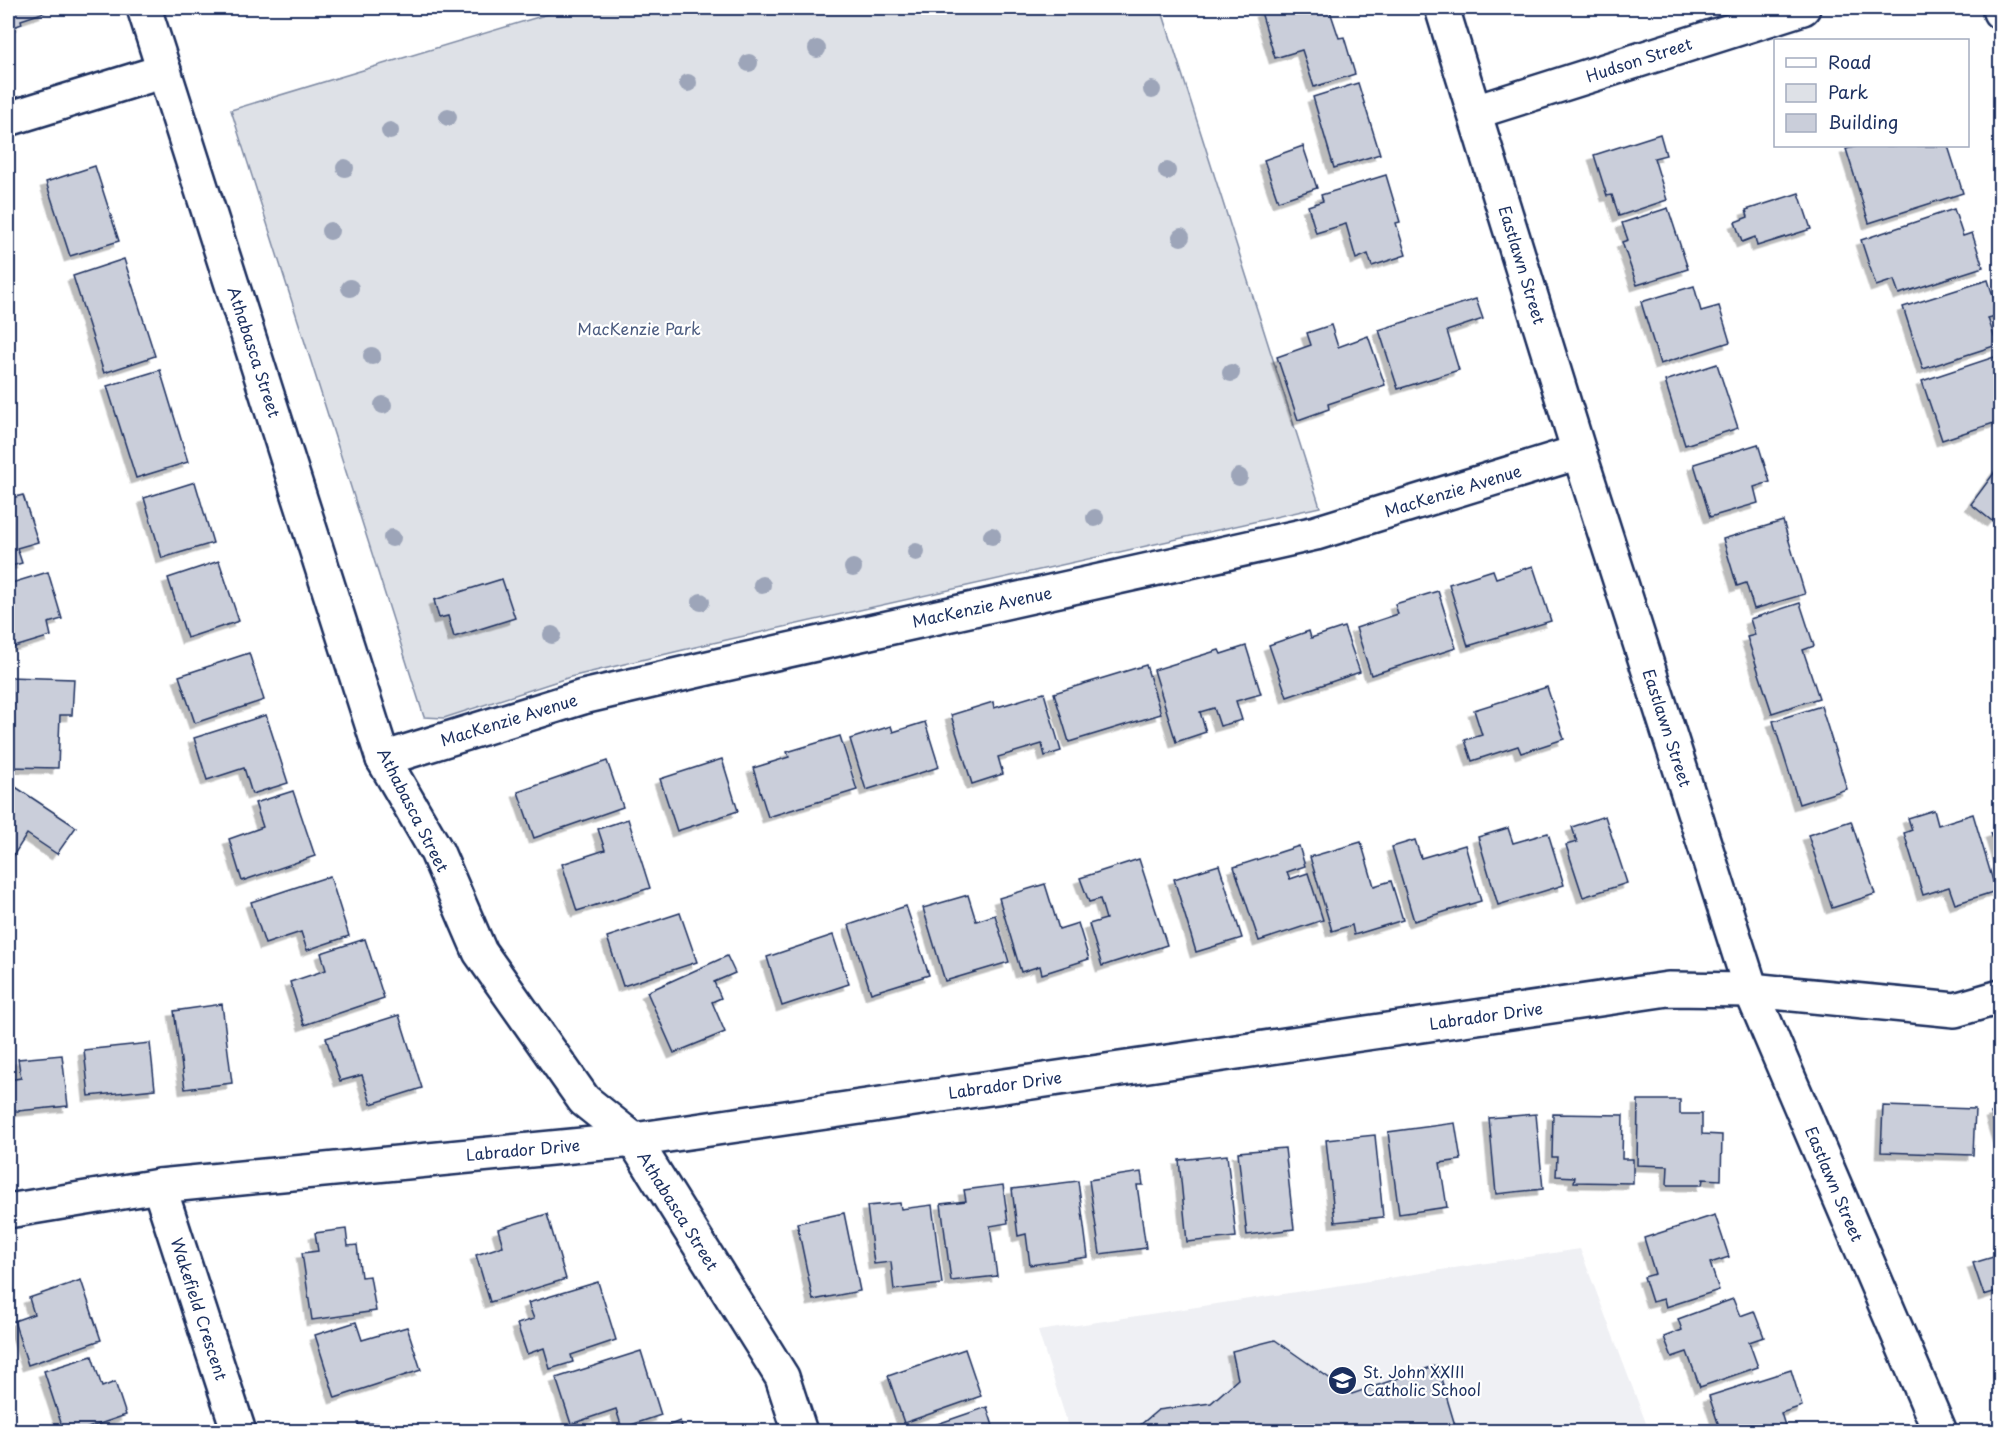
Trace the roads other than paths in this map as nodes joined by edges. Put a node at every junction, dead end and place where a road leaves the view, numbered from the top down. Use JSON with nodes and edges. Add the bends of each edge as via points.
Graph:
{"nodes":[{"id":1,"x":144,"y":8,"type":"edge"},
{"id":2,"x":1442,"y":8,"type":"edge"},
{"id":3,"x":1803,"y":8,"type":"edge"},
{"id":4,"x":1999,"y":8,"type":"edge"},
{"id":5,"x":2001,"y":12,"type":"edge"},
{"id":6,"x":164,"y":71,"type":"junction"},
{"id":7,"x":1475,"y":112,"type":"junction"},
{"id":8,"x":8,"y":119,"type":"edge"},
{"id":9,"x":1579,"y":452,"type":"junction"},
{"id":10,"x":383,"y":759,"type":"junction"},
{"id":11,"x":1751,"y":990,"type":"junction"},
{"id":12,"x":2001,"y":997,"type":"edge"},
{"id":13,"x":634,"y":1140,"type":"junction"},
{"id":14,"x":159,"y":1186,"type":"junction"},
{"id":15,"x":8,"y":1211,"type":"edge"},
{"id":16,"x":239,"y":1431,"type":"edge"},
{"id":17,"x":800,"y":1431,"type":"edge"},
{"id":18,"x":1940,"y":1431,"type":"edge"}],
"edges":[{"from":1,"to":6,"type":"street","name":"Athabasca Street"},
{"from":2,"to":7,"type":"street","name":"Eastlawn Street"},
{"from":3,"to":7,"type":"street","name":"Hudson Street"},
{"from":4,"to":5,"type":"street"},
{"from":6,"to":8,"type":"street"},
{"from":6,"to":10,"type":"street","name":"Athabasca Street"},
{"from":7,"to":9,"type":"street","name":"Eastlawn Street"},
{"from":9,"to":10,"type":"street","name":"MacKenzie Avenue","via":[[1316,533],[594,694]]},
{"from":9,"to":11,"type":"street","name":"Eastlawn Street"},
{"from":10,"to":13,"type":"street","name":"Athabasca Street","via":[[437,852],[480,952],[584,1100]]},
{"from":11,"to":12,"type":"street","name":"Labrador Drive","via":[[1955,1010]]},
{"from":11,"to":13,"type":"street","name":"Labrador Drive","via":[[1668,989]]},
{"from":11,"to":18,"type":"street","name":"Eastlawn Street"},
{"from":13,"to":14,"type":"street","name":"Labrador Drive"},
{"from":13,"to":17,"type":"street","name":"Athabasca Street","via":[[782,1377]]},
{"from":14,"to":15,"type":"street","name":"Labrador Drive"},
{"from":14,"to":16,"type":"street","name":"Wakefield Crescent"}]}
